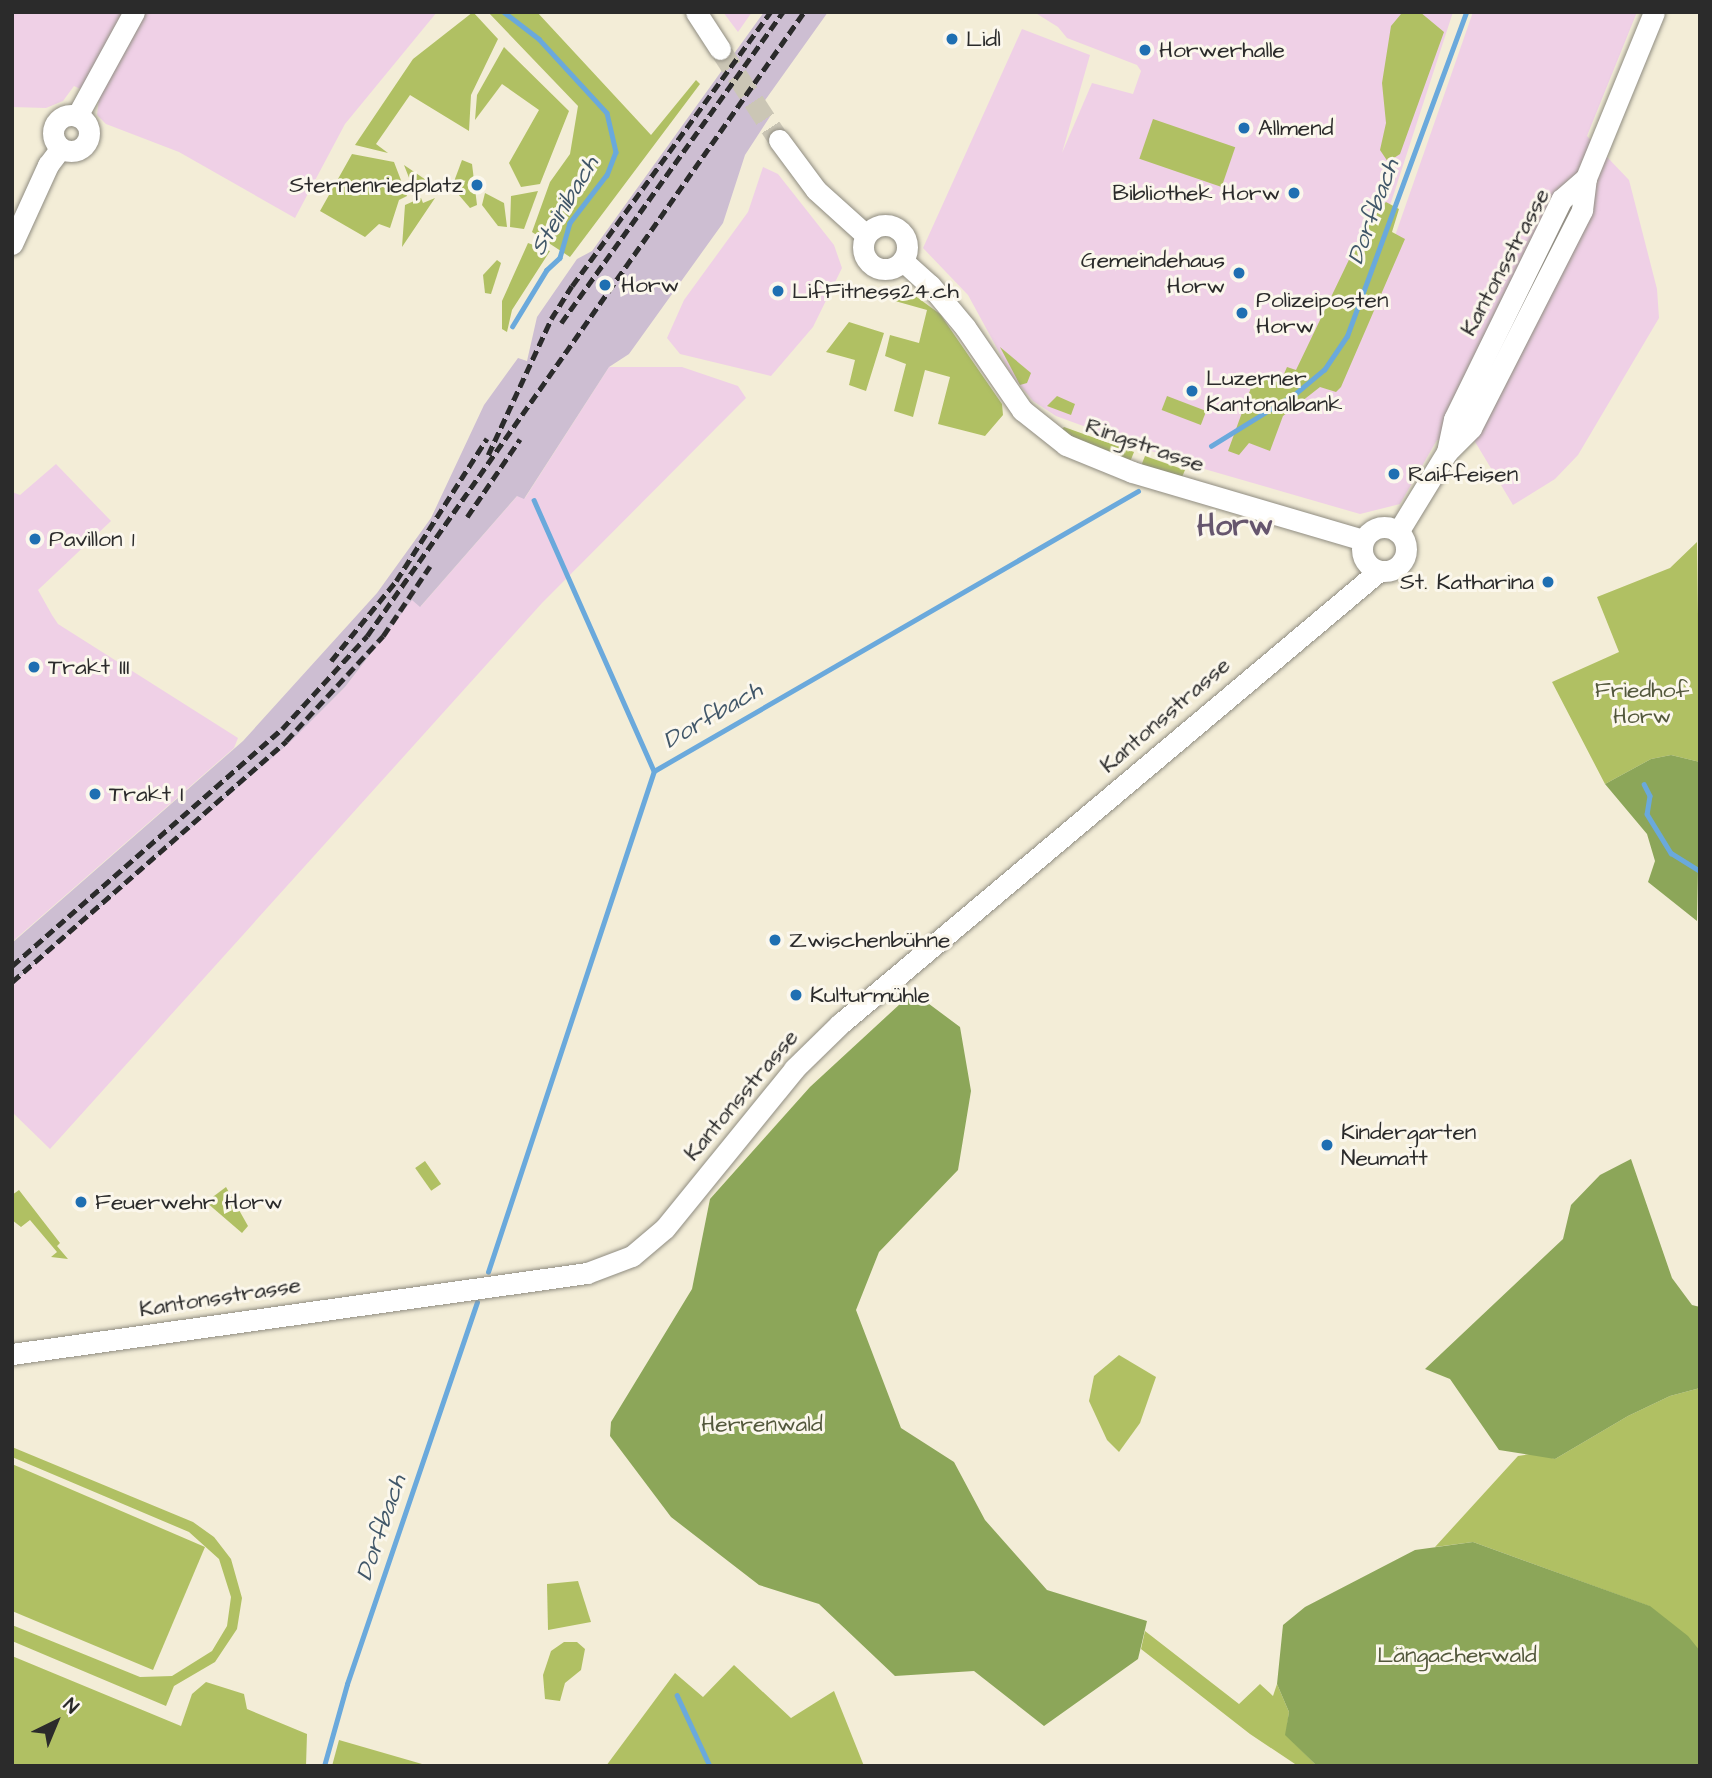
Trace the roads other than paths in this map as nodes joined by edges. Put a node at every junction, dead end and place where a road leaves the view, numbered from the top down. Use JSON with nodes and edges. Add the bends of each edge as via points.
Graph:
{"nodes":[{"id":1,"x":134,"y":12,"type":"edge"},
{"id":2,"x":696,"y":12,"type":"edge"},
{"id":3,"x":1654,"y":12,"type":"edge"},
{"id":4,"x":720,"y":49,"type":"tunnel mouth"},
{"id":5,"x":779,"y":140,"type":"tunnel mouth"},
{"id":6,"x":866,"y":235,"type":"junction"},
{"id":7,"x":12,"y":244,"type":"edge"},
{"id":8,"x":903,"y":261,"type":"junction"},
{"id":9,"x":1398,"y":532,"type":"junction"},
{"id":10,"x":1363,"y":540,"type":"junction"},
{"id":11,"x":1379,"y":571,"type":"junction"},
{"id":12,"x":12,"y":1354,"type":"edge"}],
"edges":[{"from":1,"to":7,"type":"main road","via":[[77,116],[65,116],[56,123],[54,139],[61,148],[48,165]]},
{"from":2,"to":4,"type":"main road"},
{"from":3,"to":9,"type":"main road","name":"Kantonsstrasse","via":[[1586,178],[1582,210],[1471,428],[1447,452]]},
{"from":5,"to":6,"type":"main road","via":[[816,190]]},
{"from":6,"to":8,"type":"main road","via":[[863,253],[871,265],[884,270]]},
{"from":6,"to":8,"type":"main road","via":[[880,225],[901,232],[907,246]]},
{"from":8,"to":10,"type":"main road","name":"Ringstrasse","via":[[965,327],[1022,410],[1059,440],[1132,472]]},
{"from":9,"to":10,"type":"main road","via":[[1378,527]]},
{"from":9,"to":11,"type":"main road","via":[[1406,549],[1403,561],[1394,569]]},
{"from":10,"to":11,"type":"main road","via":[[1362,555]]},
{"from":11,"to":12,"type":"main road","name":"Kantonsstrasse","via":[[1282,648],[820,1042],[665,1228],[632,1256],[587,1273]]}]}
